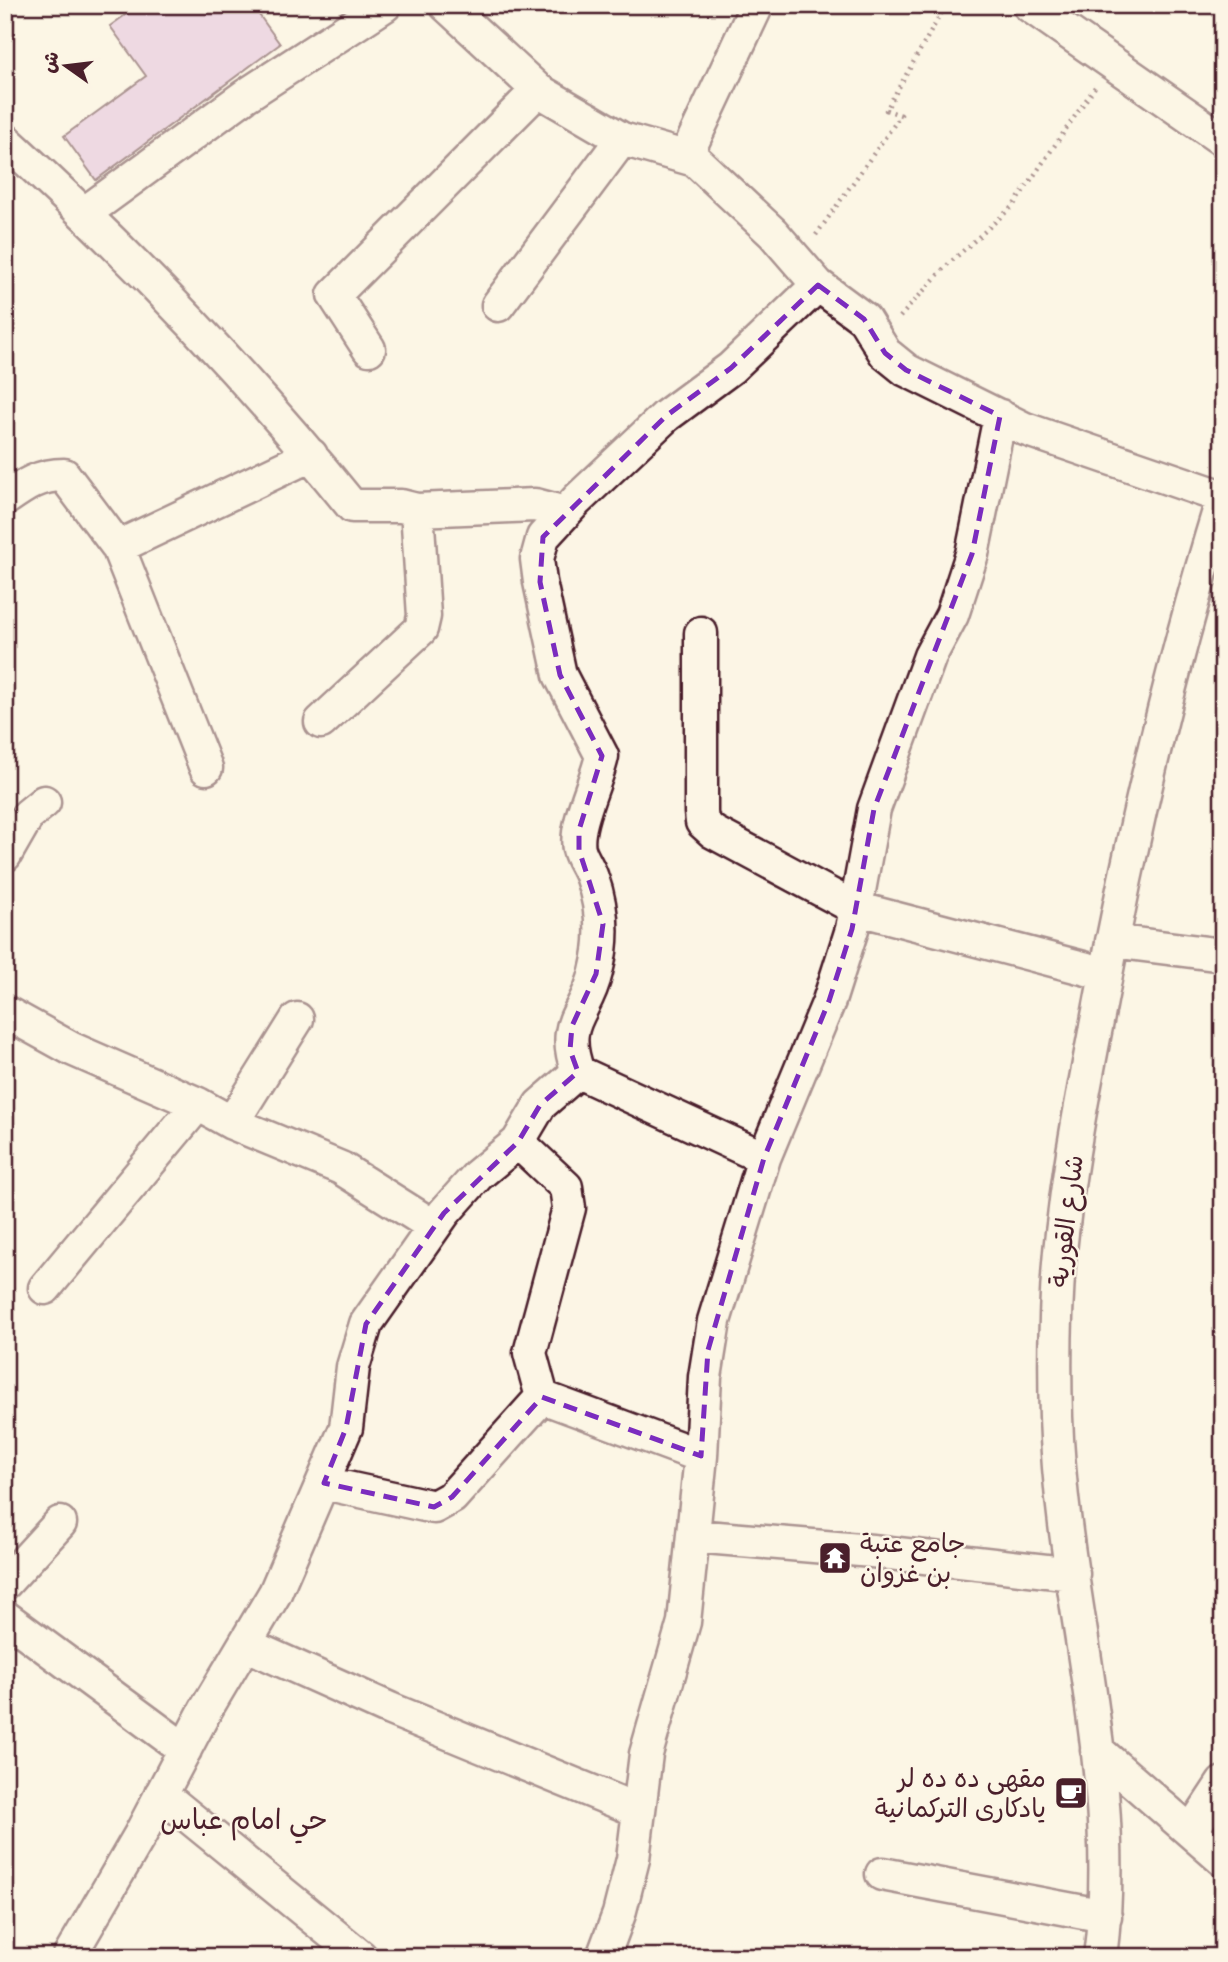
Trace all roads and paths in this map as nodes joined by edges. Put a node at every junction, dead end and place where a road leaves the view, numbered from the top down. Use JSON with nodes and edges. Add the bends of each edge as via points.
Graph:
{"nodes":[{"id":1,"x":386,"y":5,"type":"edge"},
{"id":2,"x":446,"y":5,"type":"edge"},
{"id":3,"x":757,"y":5,"type":"edge"},
{"id":4,"x":946,"y":5,"type":"edge"},
{"id":5,"x":1030,"y":5,"type":"edge"},
{"id":6,"x":1111,"y":64,"type":"junction"},
{"id":7,"x":538,"y":90,"type":"junction"},
{"id":8,"x":622,"y":139,"type":"junction"},
{"id":9,"x":5,"y":140,"type":"edge"},
{"id":10,"x":1223,"y":140,"type":"edge"},
{"id":11,"x":686,"y":156,"type":"junction"},
{"id":12,"x":85,"y":213,"type":"junction"},
{"id":13,"x":797,"y":261,"type":"junction"},
{"id":14,"x":818,"y":285,"type":"junction"},
{"id":15,"x":498,"y":305,"type":"dead end"},
{"id":16,"x":878,"y":341,"type":"junction"},
{"id":17,"x":369,"y":349,"type":"dead end"},
{"id":18,"x":1000,"y":416,"type":"junction"},
{"id":19,"x":311,"y":455,"type":"junction"},
{"id":20,"x":1223,"y":498,"type":"edge"},
{"id":21,"x":5,"y":499,"type":"edge"},
{"id":22,"x":417,"y":510,"type":"junction"},
{"id":23,"x":565,"y":513,"type":"junction"},
{"id":24,"x":118,"y":547,"type":"junction"},
{"id":25,"x":701,"y":633,"type":"dead end"},
{"id":26,"x":321,"y":722,"type":"dead end"},
{"id":27,"x":206,"y":768,"type":"dead end"},
{"id":28,"x":44,"y":802,"type":"dead end"},
{"id":29,"x":5,"y":855,"type":"edge"},
{"id":30,"x":855,"y":908,"type":"junction"},
{"id":31,"x":1112,"y":941,"type":"junction"},
{"id":32,"x":1223,"y":955,"type":"edge"},
{"id":33,"x":1106,"y":974,"type":"junction"},
{"id":34,"x":5,"y":1012,"type":"edge"},
{"id":35,"x":297,"y":1019,"type":"dead end"},
{"id":36,"x":578,"y":1072,"type":"junction"},
{"id":37,"x":198,"y":1104,"type":"junction"},
{"id":38,"x":232,"y":1123,"type":"junction"},
{"id":39,"x":518,"y":1142,"type":"junction"},
{"id":40,"x":764,"y":1158,"type":"junction"},
{"id":41,"x":433,"y":1226,"type":"junction"},
{"id":42,"x":45,"y":1288,"type":"dead end"},
{"id":43,"x":542,"y":1397,"type":"junction"},
{"id":44,"x":701,"y":1456,"type":"junction"},
{"id":45,"x":324,"y":1483,"type":"junction"},
{"id":46,"x":60,"y":1524,"type":"dead end"},
{"id":47,"x":694,"y":1536,"type":"junction"},
{"id":48,"x":1073,"y":1574,"type":"junction"},
{"id":49,"x":5,"y":1583,"type":"edge"},
{"id":50,"x":5,"y":1617,"type":"edge"},
{"id":51,"x":245,"y":1644,"type":"junction"},
{"id":52,"x":185,"y":1749,"type":"junction"},
{"id":53,"x":1097,"y":1750,"type":"junction"},
{"id":54,"x":1223,"y":1783,"type":"edge"},
{"id":55,"x":161,"y":1794,"type":"junction"},
{"id":56,"x":637,"y":1810,"type":"junction"},
{"id":57,"x":1192,"y":1830,"type":"junction"},
{"id":58,"x":1223,"y":1860,"type":"edge"},
{"id":59,"x":883,"y":1874,"type":"dead end"},
{"id":60,"x":1105,"y":1916,"type":"junction"},
{"id":61,"x":69,"y":1957,"type":"edge"},
{"id":62,"x":361,"y":1957,"type":"edge"},
{"id":63,"x":603,"y":1957,"type":"edge"},
{"id":64,"x":1100,"y":1957,"type":"edge"}],
"edges":[{"from":1,"to":12,"type":"street","via":[[245,96]]},
{"from":2,"to":7,"type":"street"},
{"from":3,"to":11,"type":"street"},
{"from":4,"to":13,"type":"path","via":[[886,110],[901,116]]},
{"from":5,"to":6,"type":"street"},
{"from":6,"to":10,"type":"street"},
{"from":6,"to":16,"type":"path","via":[[1013,206],[945,267]]},
{"from":7,"to":8,"type":"street"},
{"from":7,"to":17,"type":"street","via":[[334,295]]},
{"from":8,"to":11,"type":"street"},
{"from":8,"to":15,"type":"street"},
{"from":9,"to":12,"type":"street"},
{"from":11,"to":13,"type":"street","via":[[732,192]]},
{"from":12,"to":19,"type":"street"},
{"from":13,"to":14,"type":"street"},
{"from":14,"to":16,"type":"street","via":[[864,319]]},
{"from":14,"to":23,"type":"street","via":[[732,368],[666,416]]},
{"from":16,"to":18,"type":"street","via":[[906,370]]},
{"from":18,"to":20,"type":"street","via":[[1025,429]]},
{"from":18,"to":30,"type":"street","via":[[972,554],[874,809]]},
{"from":19,"to":22,"type":"street","via":[[352,506]]},
{"from":19,"to":24,"type":"street"},
{"from":20,"to":31,"type":"street","name":"شارع القورية","via":[[1178,658]]},
{"from":21,"to":24,"type":"street","via":[[30,481],[64,475]]},
{"from":22,"to":23,"type":"street","via":[[535,505]]},
{"from":22,"to":26,"type":"street","via":[[421,629]]},
{"from":23,"to":36,"type":"street","via":[[543,537],[537,559],[540,582],[560,675],[602,756],[579,830],[579,850],[595,887],[603,924],[596,974],[572,1026],[570,1051]]},
{"from":24,"to":27,"type":"street"},
{"from":25,"to":30,"type":"street","via":[[702,822]]},
{"from":28,"to":29,"type":"street","via":[[29,815]]},
{"from":30,"to":33,"type":"street"},
{"from":30,"to":40,"type":"street","via":[[829,1001]]},
{"from":31,"to":32,"type":"street"},
{"from":31,"to":33,"type":"street","name":"شارع القورية"},
{"from":33,"to":48,"type":"street","name":"شارع القورية","via":[[1064,1216],[1058,1284],[1056,1421]]},
{"from":34,"to":37,"type":"street","via":[[72,1049]]},
{"from":35,"to":38,"type":"street"},
{"from":36,"to":39,"type":"street","via":[[540,1105]]},
{"from":36,"to":40,"type":"street"},
{"from":37,"to":38,"type":"street"},
{"from":37,"to":42,"type":"street"},
{"from":38,"to":41,"type":"street","via":[[341,1168]]},
{"from":39,"to":41,"type":"street","via":[[478,1175]]},
{"from":39,"to":43,"type":"street","via":[[566,1187],[569,1208],[530,1353]]},
{"from":40,"to":44,"type":"street","via":[[714,1321],[705,1377]]},
{"from":41,"to":45,"type":"street","via":[[366,1324],[353,1367],[346,1427]]},
{"from":43,"to":44,"type":"street"},
{"from":43,"to":45,"type":"street","via":[[452,1497],[433,1507]]},
{"from":44,"to":47,"type":"street"},
{"from":45,"to":51,"type":"street","via":[[275,1593]]},
{"from":46,"to":49,"type":"street"},
{"from":47,"to":48,"type":"street"},
{"from":47,"to":56,"type":"street","via":[[684,1622],[646,1754]]},
{"from":48,"to":53,"type":"street","name":"شارع القورية"},
{"from":50,"to":52,"type":"street"},
{"from":51,"to":52,"type":"street"},
{"from":51,"to":56,"type":"street"},
{"from":52,"to":55,"type":"street"},
{"from":53,"to":57,"type":"street"},
{"from":53,"to":60,"type":"street","name":"شارع القورية","via":[[1106,1849]]},
{"from":54,"to":57,"type":"street"},
{"from":55,"to":61,"type":"street"},
{"from":55,"to":62,"type":"street"},
{"from":56,"to":63,"type":"street","via":[[633,1859]]},
{"from":57,"to":58,"type":"street"},
{"from":59,"to":60,"type":"street"},
{"from":60,"to":64,"type":"street","name":"شارع القورية"}]}
